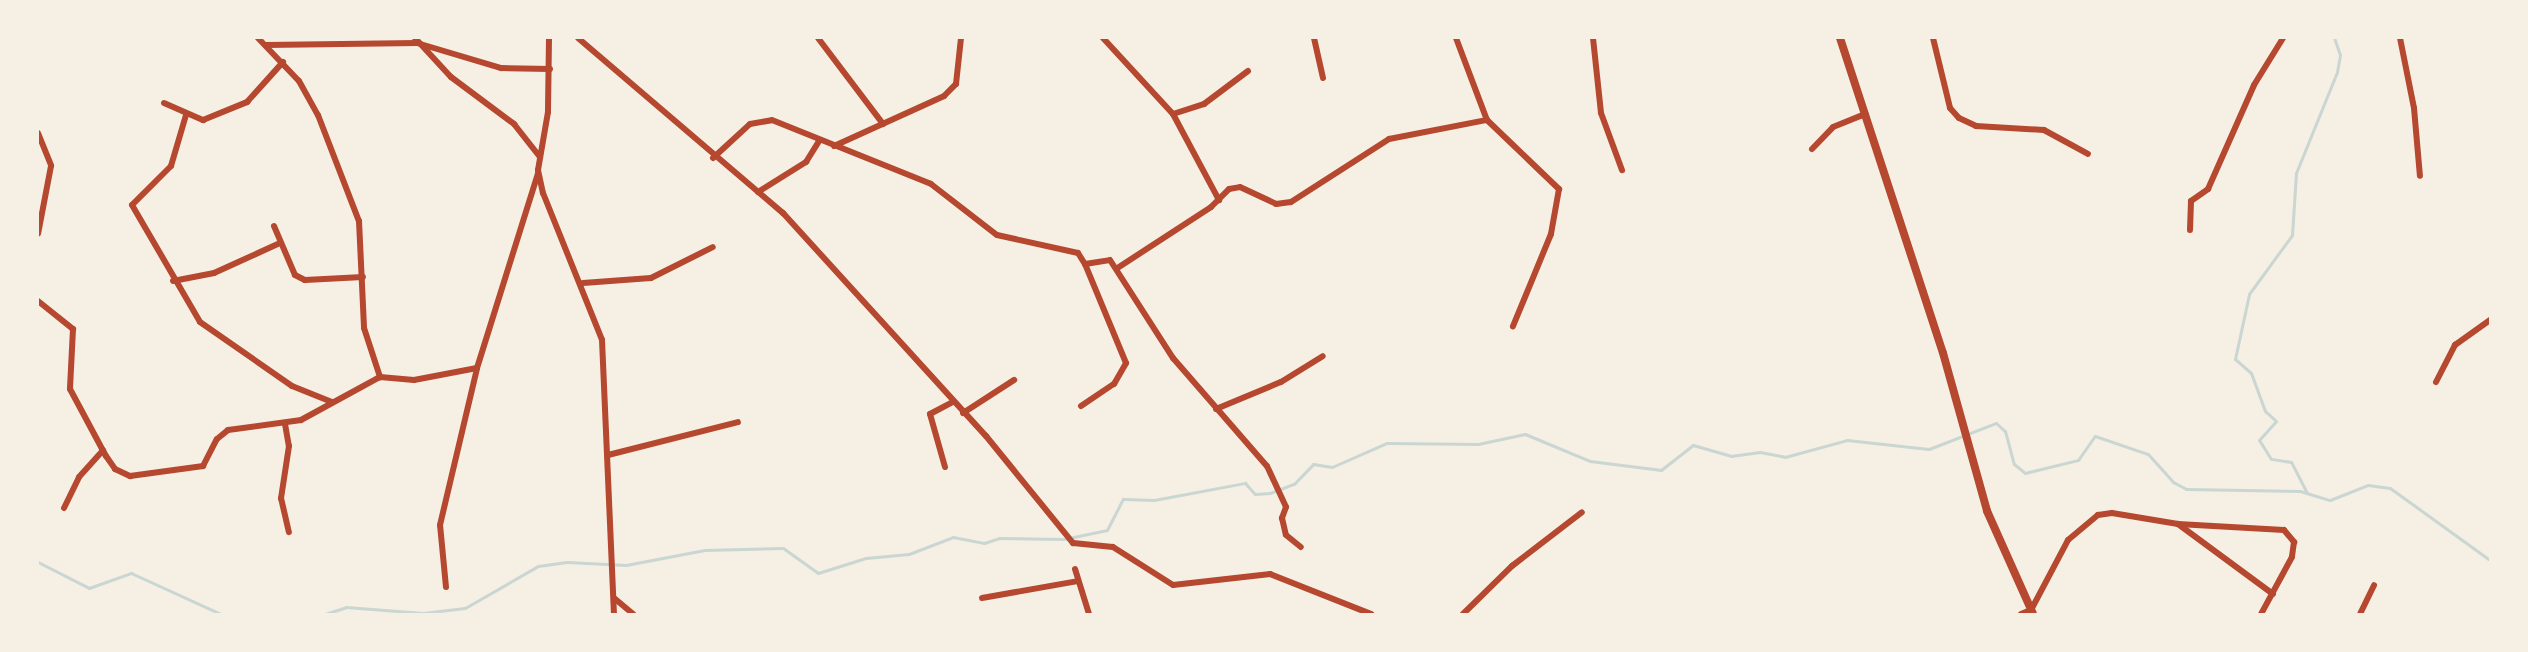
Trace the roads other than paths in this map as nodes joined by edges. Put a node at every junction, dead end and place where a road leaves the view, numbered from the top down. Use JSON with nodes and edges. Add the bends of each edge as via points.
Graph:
{"nodes":[{"id":1,"x":258,"y":38,"type":"edge"},
{"id":2,"x":549,"y":38,"type":"edge"},
{"id":3,"x":578,"y":38,"type":"edge"},
{"id":4,"x":818,"y":38,"type":"edge"},
{"id":5,"x":961,"y":38,"type":"edge"},
{"id":6,"x":1103,"y":38,"type":"edge"},
{"id":7,"x":1314,"y":38,"type":"edge"},
{"id":8,"x":1456,"y":38,"type":"edge"},
{"id":9,"x":1593,"y":38,"type":"edge"},
{"id":10,"x":1840,"y":38,"type":"edge"},
{"id":11,"x":1934,"y":38,"type":"edge"},
{"id":12,"x":2283,"y":38,"type":"edge"},
{"id":13,"x":2400,"y":38,"type":"edge"},
{"id":14,"x":416,"y":40,"type":"edge"},
{"id":15,"x":266,"y":45,"type":"junction"},
{"id":16,"x":283,"y":62,"type":"junction"},
{"id":17,"x":550,"y":69,"type":"junction"},
{"id":18,"x":1248,"y":71,"type":"dead end"},
{"id":19,"x":1323,"y":78,"type":"dead end"},
{"id":20,"x":164,"y":103,"type":"dead end"},
{"id":21,"x":1173,"y":114,"type":"junction"},
{"id":22,"x":1865,"y":114,"type":"junction"},
{"id":23,"x":186,"y":115,"type":"junction"},
{"id":24,"x":1487,"y":120,"type":"junction"},
{"id":25,"x":883,"y":124,"type":"junction"},
{"id":26,"x":38,"y":133,"type":"edge"},
{"id":27,"x":820,"y":140,"type":"junction"},
{"id":28,"x":834,"y":146,"type":"junction"},
{"id":29,"x":1812,"y":149,"type":"dead end"},
{"id":30,"x":2088,"y":154,"type":"dead end"},
{"id":31,"x":540,"y":158,"type":"junction"},
{"id":32,"x":713,"y":158,"type":"junction"},
{"id":33,"x":538,"y":170,"type":"junction"},
{"id":34,"x":1622,"y":170,"type":"dead end"},
{"id":35,"x":2420,"y":176,"type":"dead end"},
{"id":36,"x":758,"y":192,"type":"junction"},
{"id":37,"x":1219,"y":200,"type":"junction"},
{"id":38,"x":274,"y":226,"type":"dead end"},
{"id":39,"x":2190,"y":230,"type":"dead end"},
{"id":40,"x":38,"y":234,"type":"edge"},
{"id":41,"x":278,"y":244,"type":"junction"},
{"id":42,"x":713,"y":247,"type":"dead end"},
{"id":43,"x":1085,"y":264,"type":"junction"},
{"id":44,"x":1119,"y":267,"type":"junction"},
{"id":45,"x":363,"y":277,"type":"junction"},
{"id":46,"x":173,"y":281,"type":"junction"},
{"id":47,"x":583,"y":283,"type":"junction"},
{"id":48,"x":38,"y":301,"type":"edge"},
{"id":49,"x":2490,"y":320,"type":"edge"},
{"id":50,"x":1513,"y":326,"type":"dead end"},
{"id":51,"x":1323,"y":356,"type":"dead end"},
{"id":52,"x":477,"y":368,"type":"junction"},
{"id":53,"x":380,"y":377,"type":"junction"},
{"id":54,"x":1014,"y":380,"type":"dead end"},
{"id":55,"x":2436,"y":382,"type":"dead end"},
{"id":56,"x":332,"y":402,"type":"junction"},
{"id":57,"x":953,"y":402,"type":"junction"},
{"id":58,"x":1081,"y":406,"type":"dead end"},
{"id":59,"x":1216,"y":409,"type":"junction"},
{"id":60,"x":963,"y":413,"type":"junction"},
{"id":61,"x":738,"y":422,"type":"dead end"},
{"id":62,"x":285,"y":424,"type":"junction"},
{"id":63,"x":103,"y":450,"type":"junction"},
{"id":64,"x":608,"y":454,"type":"junction"},
{"id":65,"x":945,"y":467,"type":"dead end"},
{"id":66,"x":64,"y":508,"type":"dead end"},
{"id":67,"x":1582,"y":512,"type":"dead end"},
{"id":68,"x":2178,"y":524,"type":"junction"},
{"id":69,"x":289,"y":532,"type":"dead end"},
{"id":70,"x":1302,"y":547,"type":"dead end"},
{"id":71,"x":1075,"y":569,"type":"dead end"},
{"id":72,"x":1078,"y":581,"type":"junction"},
{"id":73,"x":2374,"y":585,"type":"dead end"},
{"id":74,"x":446,"y":587,"type":"dead end"},
{"id":75,"x":2273,"y":594,"type":"junction"},
{"id":76,"x":614,"y":598,"type":"junction"},
{"id":77,"x":982,"y":598,"type":"dead end"},
{"id":78,"x":2032,"y":612,"type":"edge"},
{"id":79,"x":614,"y":615,"type":"edge"},
{"id":80,"x":633,"y":615,"type":"edge"},
{"id":81,"x":1089,"y":615,"type":"edge"},
{"id":82,"x":1371,"y":615,"type":"edge"},
{"id":83,"x":1462,"y":615,"type":"edge"},
{"id":84,"x":2021,"y":615,"type":"edge"},
{"id":85,"x":2261,"y":615,"type":"edge"},
{"id":86,"x":2360,"y":615,"type":"edge"}],
"edges":[{"from":1,"to":15,"type":"street"},
{"from":2,"to":17,"type":"street"},
{"from":3,"to":32,"type":"street"},
{"from":4,"to":25,"type":"street"},
{"from":5,"to":25,"type":"street","via":[[956,84],[944,96]]},
{"from":6,"to":21,"type":"street"},
{"from":7,"to":19,"type":"street"},
{"from":8,"to":24,"type":"street"},
{"from":9,"to":34,"type":"street","via":[[1601,113]]},
{"from":10,"to":22,"type":"street"},
{"from":11,"to":30,"type":"street","via":[[1950,108],[1959,118],[1976,126],[2044,130]]},
{"from":12,"to":39,"type":"street","via":[[2254,85],[2208,189],[2191,201]]},
{"from":13,"to":35,"type":"street","via":[[2414,108]]},
{"from":14,"to":15,"type":"street"},
{"from":14,"to":17,"type":"street","via":[[501,68]]},
{"from":14,"to":31,"type":"street","via":[[514,124]]},
{"from":15,"to":16,"type":"street"},
{"from":16,"to":23,"type":"street","via":[[247,102],[203,120]]},
{"from":16,"to":45,"type":"street","via":[[318,114],[359,221]]},
{"from":17,"to":31,"type":"street"},
{"from":18,"to":21,"type":"street","via":[[1204,104]]},
{"from":20,"to":23,"type":"street"},
{"from":21,"to":37,"type":"street"},
{"from":22,"to":29,"type":"street","via":[[1833,127]]},
{"from":22,"to":78,"type":"street","via":[[1986,511]]},
{"from":23,"to":46,"type":"street","via":[[171,166],[132,202]]},
{"from":24,"to":37,"type":"street","via":[[1389,139],[1292,202],[1276,204],[1240,187]]},
{"from":24,"to":50,"type":"street","via":[[1555,181],[1560,201]]},
{"from":25,"to":28,"type":"street"},
{"from":26,"to":40,"type":"street","via":[[51,166]]},
{"from":27,"to":28,"type":"street"},
{"from":27,"to":32,"type":"street","via":[[760,118]]},
{"from":27,"to":36,"type":"street","via":[[806,162]]},
{"from":28,"to":43,"type":"street","via":[[931,184],[997,235],[1078,253]]},
{"from":31,"to":33,"type":"street"},
{"from":32,"to":36,"type":"street"},
{"from":33,"to":47,"type":"street","via":[[552,218]]},
{"from":33,"to":52,"type":"street"},
{"from":36,"to":57,"type":"street"},
{"from":37,"to":44,"type":"street"},
{"from":38,"to":41,"type":"street"},
{"from":41,"to":45,"type":"street","via":[[295,275],[305,280]]},
{"from":41,"to":46,"type":"street","via":[[214,273]]},
{"from":42,"to":47,"type":"street","via":[[651,278]]},
{"from":43,"to":44,"type":"street","via":[[1110,260]]},
{"from":43,"to":58,"type":"street","via":[[1126,363],[1114,384]]},
{"from":44,"to":59,"type":"street","via":[[1167,350]]},
{"from":45,"to":53,"type":"street","via":[[364,328]]},
{"from":46,"to":56,"type":"street","via":[[216,335],[236,343],[292,386]]},
{"from":47,"to":64,"type":"street","via":[[602,340]]},
{"from":48,"to":63,"type":"street","via":[[74,329],[70,389]]},
{"from":49,"to":55,"type":"street","via":[[2455,345]]},
{"from":51,"to":59,"type":"street","via":[[1281,382]]},
{"from":52,"to":53,"type":"street","via":[[414,380]]},
{"from":52,"to":74,"type":"street","via":[[440,525]]},
{"from":53,"to":56,"type":"street"},
{"from":54,"to":60,"type":"street"},
{"from":56,"to":62,"type":"street"},
{"from":57,"to":60,"type":"street"},
{"from":57,"to":65,"type":"street","via":[[930,414]]},
{"from":59,"to":70,"type":"street","via":[[1275,479],[1284,501],[1286,535]]},
{"from":60,"to":82,"type":"street","via":[[1073,543],[1113,547],[1173,585],[1270,574]]},
{"from":61,"to":64,"type":"street"},
{"from":62,"to":63,"type":"street","via":[[228,430],[217,439],[203,466],[186,471],[130,476],[115,469]]},
{"from":62,"to":69,"type":"street","via":[[289,446],[281,498]]},
{"from":63,"to":66,"type":"street","via":[[79,477]]},
{"from":64,"to":76,"type":"street"},
{"from":67,"to":83,"type":"street","via":[[1512,566]]},
{"from":68,"to":75,"type":"street"},
{"from":68,"to":75,"type":"street","via":[[2284,530],[2294,542],[2292,557]]},
{"from":68,"to":78,"type":"street","via":[[2140,515],[2097,515],[2068,540]]},
{"from":71,"to":72,"type":"street"},
{"from":72,"to":77,"type":"street"},
{"from":72,"to":81,"type":"street"},
{"from":73,"to":86,"type":"street"},
{"from":75,"to":85,"type":"street"},
{"from":76,"to":79,"type":"street"},
{"from":76,"to":80,"type":"street"},
{"from":78,"to":84,"type":"street"}]}
